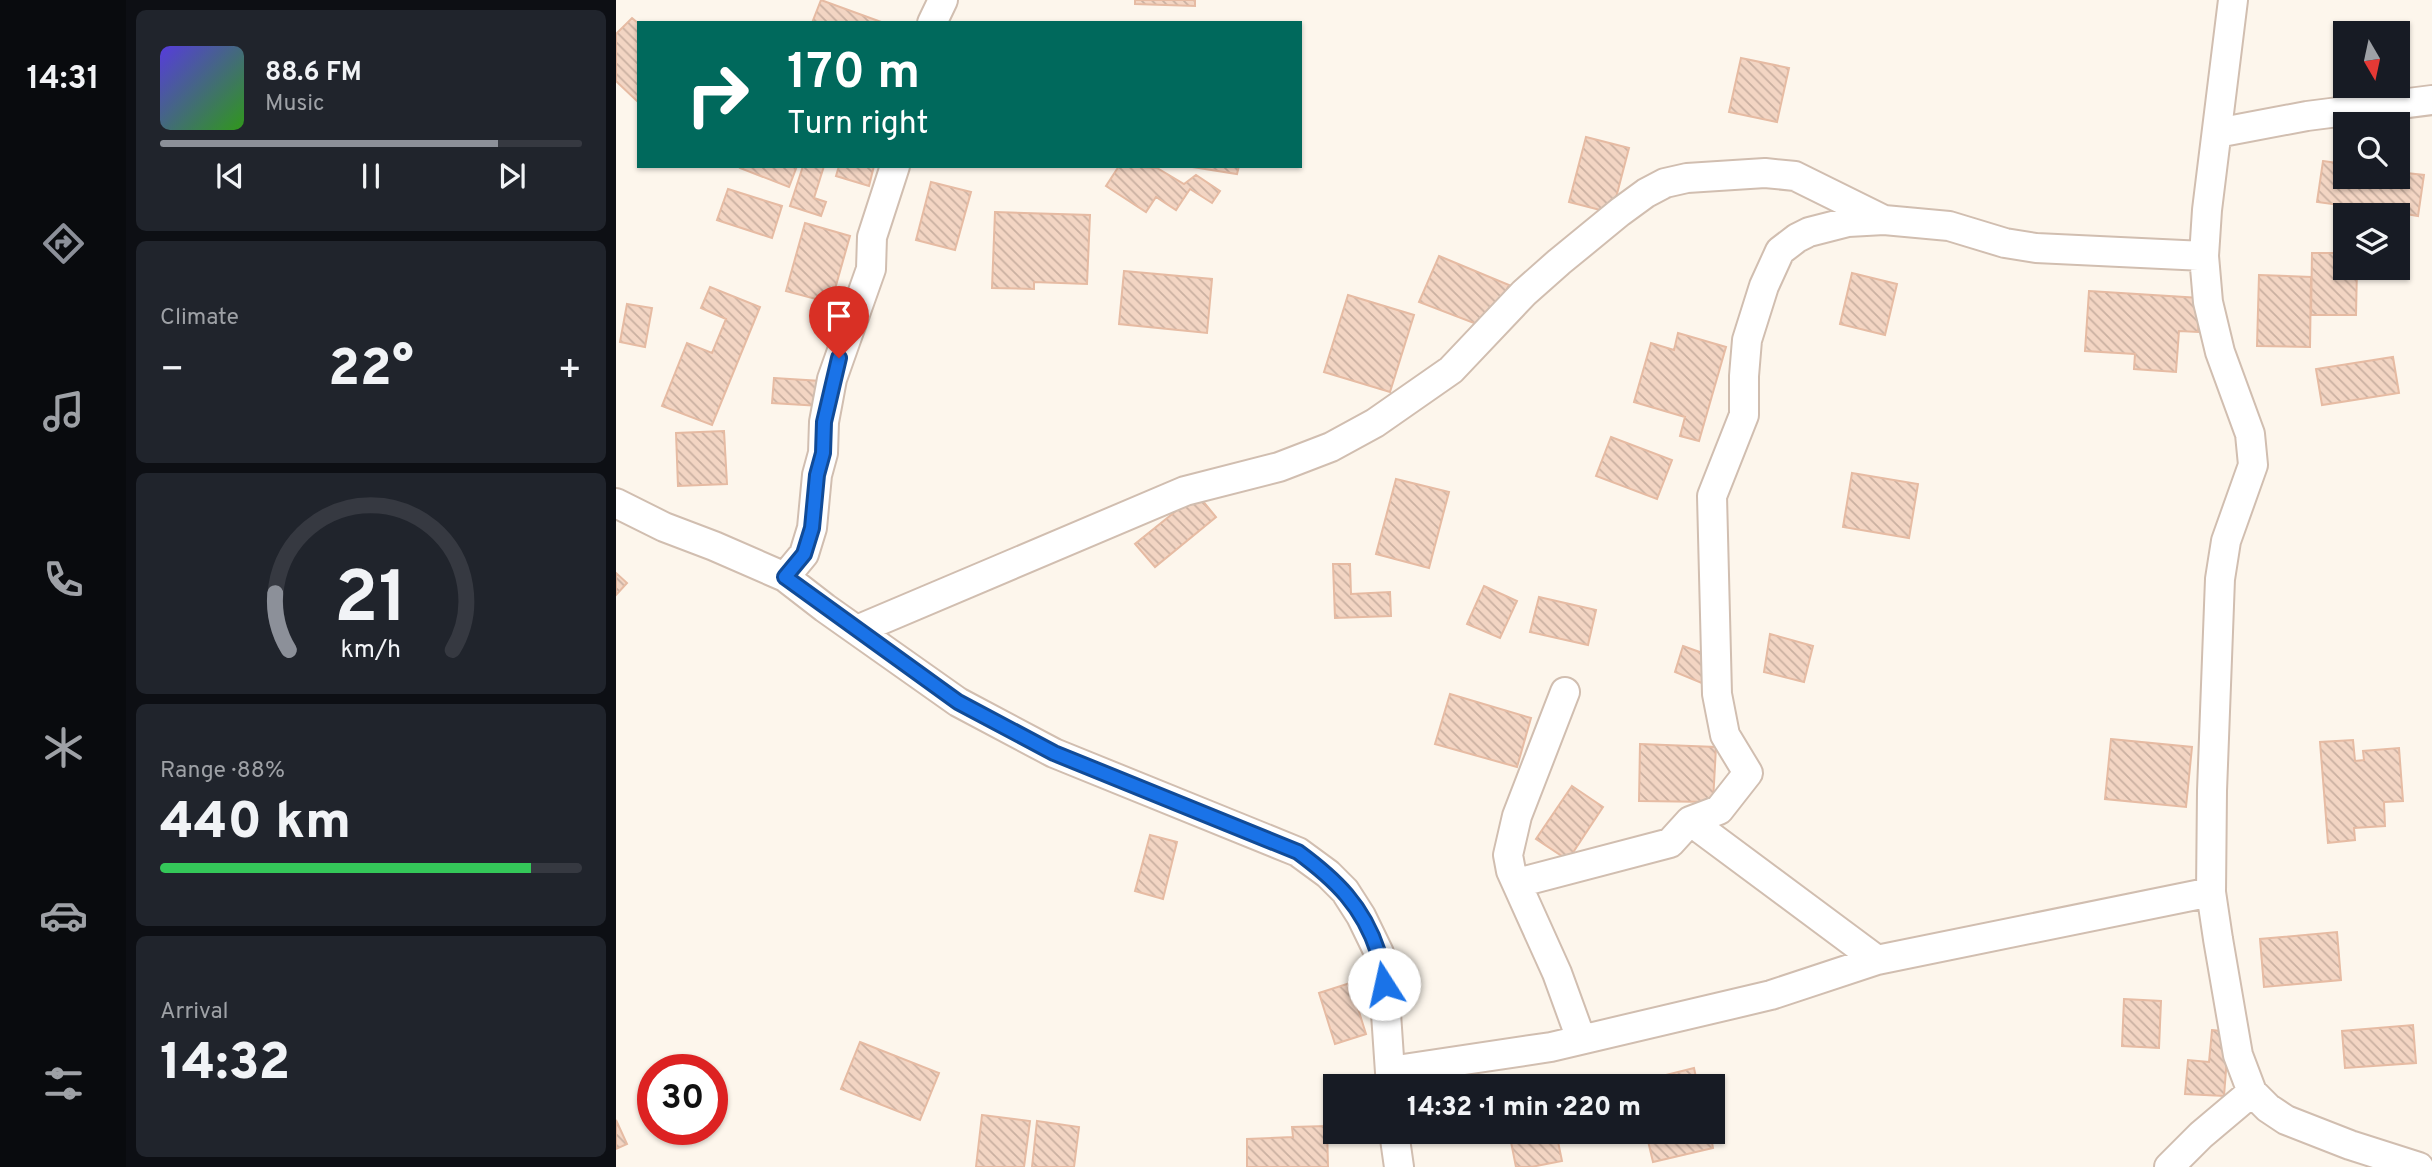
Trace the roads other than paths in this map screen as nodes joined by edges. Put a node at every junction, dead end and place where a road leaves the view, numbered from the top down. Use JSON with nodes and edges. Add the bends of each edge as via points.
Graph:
{"nodes":[{"id":1,"x":2234,"y":0,"type":"edge"},
{"id":2,"x":2432,"y":100,"type":"edge"},
{"id":3,"x":2217,"y":133,"type":"junction"},
{"id":4,"x":894,"y":168,"type":"edge"},
{"id":5,"x":1884,"y":220,"type":"junction"},
{"id":6,"x":2204,"y":256,"type":"junction"},
{"id":7,"x":616,"y":503,"type":"edge"},
{"id":8,"x":785,"y":577,"type":"junction"},
{"id":9,"x":857,"y":630,"type":"junction"},
{"id":10,"x":1565,"y":692,"type":"dead end"},
{"id":11,"x":1690,"y":821,"type":"junction"},
{"id":12,"x":1517,"y":883,"type":"junction"},
{"id":13,"x":2211,"y":892,"type":"junction"},
{"id":14,"x":1877,"y":960,"type":"junction"},
{"id":15,"x":1581,"y":1038,"type":"junction"},
{"id":16,"x":1391,"y":1074,"type":"edge"},
{"id":17,"x":1416,"y":1074,"type":"edge"},
{"id":18,"x":2252,"y":1093,"type":"junction"},
{"id":19,"x":1396,"y":1144,"type":"edge"},
{"id":20,"x":1399,"y":1167,"type":"edge"},
{"id":21,"x":2169,"y":1167,"type":"edge"},
{"id":22,"x":2419,"y":1167,"type":"edge"}],
"edges":[{"from":1,"to":3,"type":"street"},
{"from":2,"to":3,"type":"street"},
{"from":3,"to":6,"type":"street"},
{"from":4,"to":8,"type":"street","via":[[872,237],[871,269],[832,379],[812,528],[804,554]]},
{"from":5,"to":6,"type":"street","via":[[1949,226],[2036,248]]},
{"from":5,"to":9,"type":"street","via":[[1795,176],[1765,173],[1665,183],[1620,212],[1559,262],[1451,370],[1375,424],[1279,467],[1185,491]]},
{"from":5,"to":11,"type":"street","via":[[1828,226],[1797,237],[1780,251],[1747,340],[1744,415],[1712,496],[1717,694],[1725,735],[1748,773],[1719,810]]},
{"from":6,"to":13,"type":"street","via":[[2208,302],[2220,352],[2250,434],[2253,465],[2226,541],[2220,579]]},
{"from":7,"to":8,"type":"street"},
{"from":8,"to":9,"type":"street"},
{"from":9,"to":16,"type":"street","via":[[958,702],[1054,753],[1298,852],[1328,874],[1345,891],[1379,953]]},
{"from":10,"to":12,"type":"street","via":[[1517,816],[1508,855]]},
{"from":11,"to":12,"type":"street","via":[[1670,843]]},
{"from":11,"to":14,"type":"street"},
{"from":12,"to":15,"type":"street"},
{"from":13,"to":14,"type":"street"},
{"from":13,"to":18,"type":"street","via":[[2238,1055]]},
{"from":14,"to":15,"type":"street","via":[[1771,995]]},
{"from":15,"to":17,"type":"street"},
{"from":18,"to":21,"type":"street"},
{"from":18,"to":22,"type":"street","via":[[2286,1120]]},
{"from":19,"to":20,"type":"street"}]}
